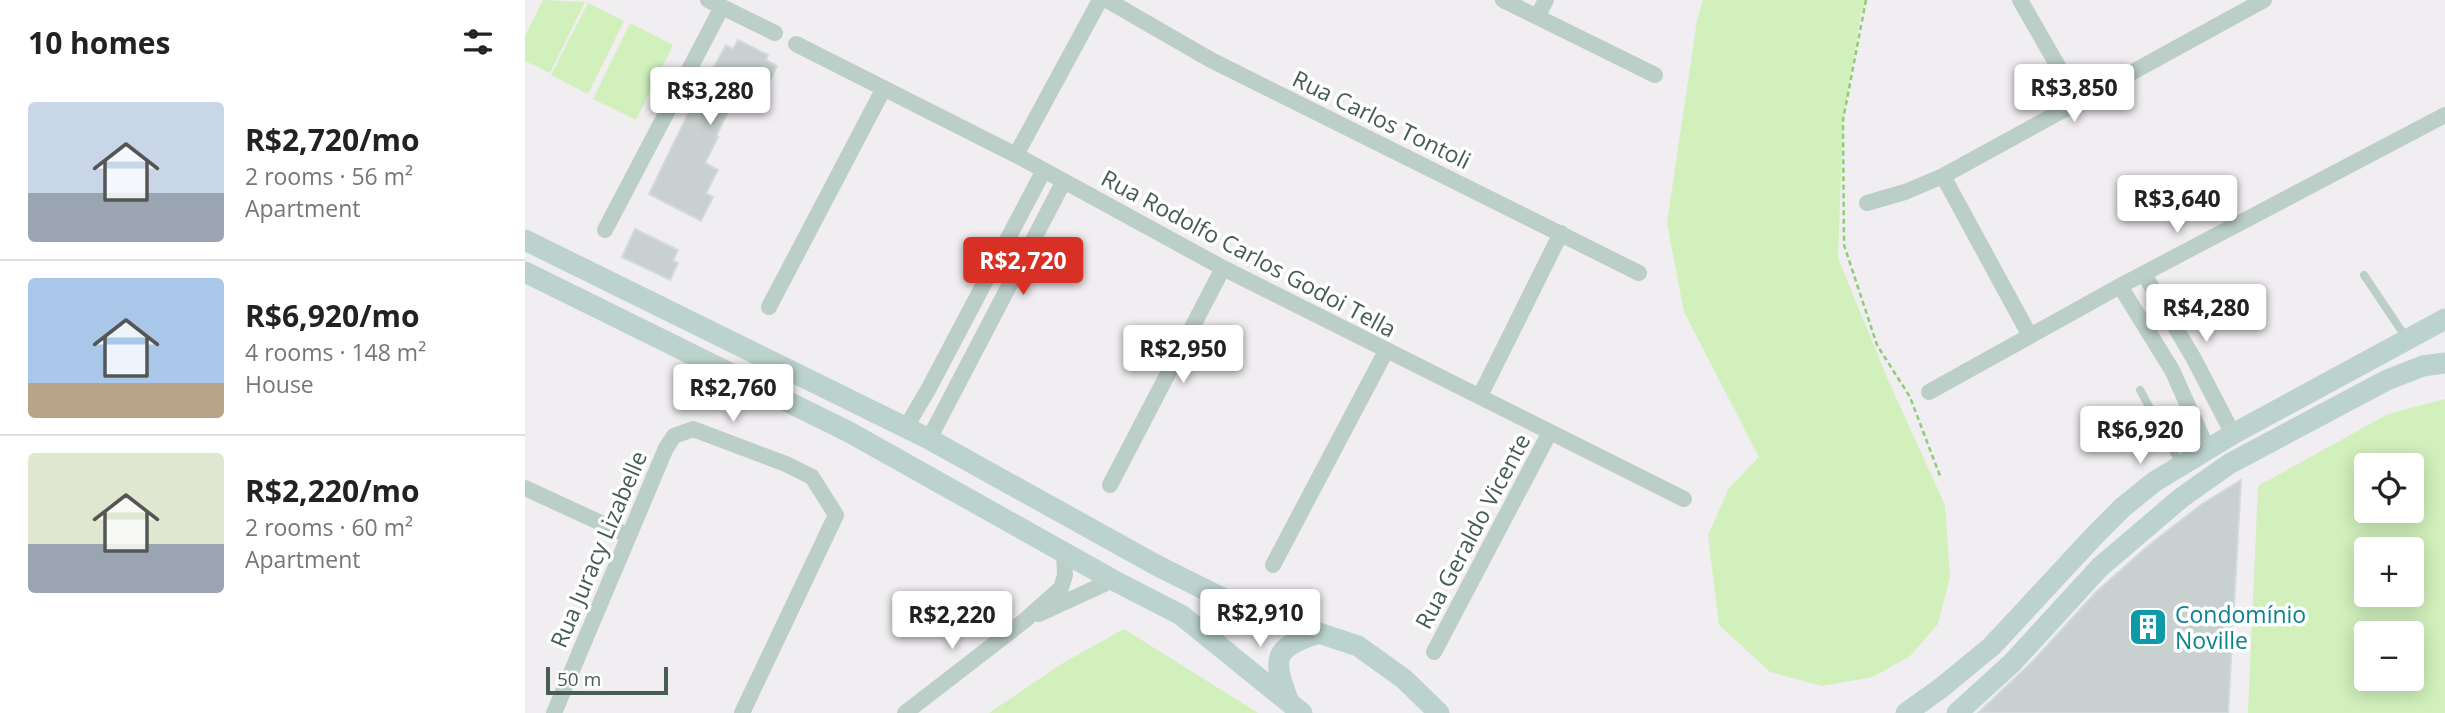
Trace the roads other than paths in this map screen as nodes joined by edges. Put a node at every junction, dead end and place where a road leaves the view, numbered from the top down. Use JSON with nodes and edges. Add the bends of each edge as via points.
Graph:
{"nodes":[{"id":1,"x":1100,"y":0,"type":"edge"},
{"id":2,"x":1107,"y":0,"type":"edge"},
{"id":3,"x":1503,"y":0,"type":"edge"},
{"id":4,"x":1546,"y":0,"type":"edge"},
{"id":5,"x":2020,"y":0,"type":"edge"},
{"id":6,"x":2264,"y":0,"type":"edge"},
{"id":7,"x":715,"y":4,"type":"edge"},
{"id":8,"x":1537,"y":17,"type":"junction"},
{"id":9,"x":775,"y":33,"type":"dead end"},
{"id":10,"x":796,"y":44,"type":"dead end"},
{"id":11,"x":1655,"y":75,"type":"dead end"},
{"id":12,"x":884,"y":88,"type":"junction"},
{"id":13,"x":2078,"y":101,"type":"junction"},
{"id":14,"x":2445,"y":115,"type":"edge"},
{"id":15,"x":1016,"y":155,"type":"junction"},
{"id":16,"x":1044,"y":170,"type":"junction"},
{"id":17,"x":1943,"y":176,"type":"junction"},
{"id":18,"x":1064,"y":181,"type":"junction"},
{"id":19,"x":1867,"y":203,"type":"dead end"},
{"id":20,"x":605,"y":230,"type":"dead end"},
{"id":21,"x":1560,"y":233,"type":"junction"},
{"id":22,"x":525,"y":240,"type":"edge"},
{"id":23,"x":1223,"y":268,"type":"junction"},
{"id":24,"x":525,"y":272,"type":"edge"},
{"id":25,"x":1639,"y":273,"type":"dead end"},
{"id":26,"x":2144,"y":274,"type":"junction"},
{"id":27,"x":2364,"y":275,"type":"dead end"},
{"id":28,"x":2120,"y":286,"type":"junction"},
{"id":29,"x":768,"y":307,"type":"dead end"},
{"id":30,"x":2445,"y":318,"type":"edge"},
{"id":31,"x":2030,"y":335,"type":"junction"},
{"id":32,"x":2407,"y":339,"type":"junction"},
{"id":33,"x":1386,"y":351,"type":"junction"},
{"id":34,"x":2445,"y":363,"type":"edge"},
{"id":35,"x":2140,"y":390,"type":"dead end"},
{"id":36,"x":1929,"y":392,"type":"dead end"},
{"id":37,"x":1480,"y":396,"type":"junction"},
{"id":38,"x":906,"y":427,"type":"junction"},
{"id":39,"x":1550,"y":432,"type":"junction"},
{"id":40,"x":2233,"y":434,"type":"junction"},
{"id":41,"x":929,"y":439,"type":"junction"},
{"id":42,"x":2207,"y":449,"type":"junction"},
{"id":43,"x":2181,"y":465,"type":"junction"},
{"id":44,"x":1110,"y":485,"type":"dead end"},
{"id":45,"x":525,"y":488,"type":"edge"},
{"id":46,"x":1684,"y":499,"type":"dead end"},
{"id":47,"x":627,"y":535,"type":"junction"},
{"id":48,"x":1064,"y":551,"type":"junction"},
{"id":49,"x":1272,"y":565,"type":"dead end"},
{"id":50,"x":1112,"y":580,"type":"junction"},
{"id":51,"x":1024,"y":621,"type":"junction"},
{"id":52,"x":1319,"y":633,"type":"junction"},
{"id":53,"x":1434,"y":652,"type":"dead end"},
{"id":54,"x":1296,"y":709,"type":"edge"},
{"id":55,"x":1438,"y":712,"type":"edge"},
{"id":56,"x":554,"y":713,"type":"edge"},
{"id":57,"x":742,"y":713,"type":"edge"},
{"id":58,"x":905,"y":713,"type":"edge"},
{"id":59,"x":1906,"y":713,"type":"edge"},
{"id":60,"x":1957,"y":713,"type":"edge"}],
"edges":[{"from":1,"to":15,"type":"street"},
{"from":2,"to":21,"type":"street","name":"Rua Carlos Tontoli","via":[[1211,60]]},
{"from":3,"to":8,"type":"street"},
{"from":4,"to":8,"type":"street"},
{"from":5,"to":13,"type":"street"},
{"from":6,"to":13,"type":"street"},
{"from":7,"to":9,"type":"street"},
{"from":7,"to":20,"type":"street"},
{"from":8,"to":11,"type":"street"},
{"from":10,"to":12,"type":"street","name":"Rua Rodolfo Carlos Godoi Tella"},
{"from":12,"to":15,"type":"street","name":"Rua Rodolfo Carlos Godoi Tella"},
{"from":12,"to":29,"type":"street"},
{"from":13,"to":17,"type":"street"},
{"from":14,"to":26,"type":"street"},
{"from":15,"to":16,"type":"street","name":"Rua Rodolfo Carlos Godoi Tella"},
{"from":16,"to":18,"type":"street","name":"Rua Rodolfo Carlos Godoi Tella"},
{"from":16,"to":38,"type":"street"},
{"from":17,"to":19,"type":"street"},
{"from":17,"to":31,"type":"street"},
{"from":18,"to":23,"type":"street","name":"Rua Rodolfo Carlos Godoi Tella"},
{"from":18,"to":41,"type":"street"},
{"from":21,"to":25,"type":"street","name":"Rua Carlos Tontoli"},
{"from":21,"to":37,"type":"street"},
{"from":22,"to":38,"type":"main road"},
{"from":23,"to":33,"type":"street","name":"Rua Rodolfo Carlos Godoi Tella"},
{"from":23,"to":44,"type":"street"},
{"from":24,"to":48,"type":"main road","via":[[849,432]]},
{"from":26,"to":28,"type":"street"},
{"from":26,"to":40,"type":"street"},
{"from":27,"to":32,"type":"lane"},
{"from":28,"to":31,"type":"street"},
{"from":28,"to":42,"type":"street","via":[[2172,370]]},
{"from":30,"to":32,"type":"main road"},
{"from":31,"to":36,"type":"street"},
{"from":32,"to":40,"type":"main road"},
{"from":33,"to":37,"type":"street","name":"Rua Rodolfo Carlos Godoi Tella"},
{"from":33,"to":49,"type":"street"},
{"from":34,"to":60,"type":"main road","via":[[2387,380],[2229,464],[2189,492],[2100,567],[2012,663]]},
{"from":35,"to":43,"type":"lane"},
{"from":37,"to":39,"type":"street","name":"Rua Rodolfo Carlos Godoi Tella"},
{"from":38,"to":41,"type":"main road"},
{"from":39,"to":46,"type":"street","name":"Rua Rodolfo Carlos Godoi Tella"},
{"from":39,"to":53,"type":"street","name":"Rua Geraldo Vicente"},
{"from":40,"to":42,"type":"main road"},
{"from":41,"to":52,"type":"main road","via":[[1240,607]]},
{"from":42,"to":43,"type":"main road"},
{"from":43,"to":59,"type":"main road","via":[[2122,508],[1992,646]]},
{"from":45,"to":47,"type":"street"},
{"from":47,"to":56,"type":"street","name":"Rua Juracy Lizabelle"},
{"from":47,"to":57,"type":"street","name":"Rua Juracy Lizabelle","via":[[666,447],[674,436],[693,429],[786,464],[812,477],[823,493],[836,514]]},
{"from":48,"to":50,"type":"main road"},
{"from":48,"to":51,"type":"street","via":[[1061,587]]},
{"from":50,"to":51,"type":"street"},
{"from":50,"to":54,"type":"main road","via":[[1181,615]]},
{"from":51,"to":58,"type":"street"},
{"from":52,"to":54,"type":"main road","via":[[1294,641],[1279,658],[1277,672]]},
{"from":52,"to":55,"type":"main road","via":[[1357,646],[1404,679]]}]}
